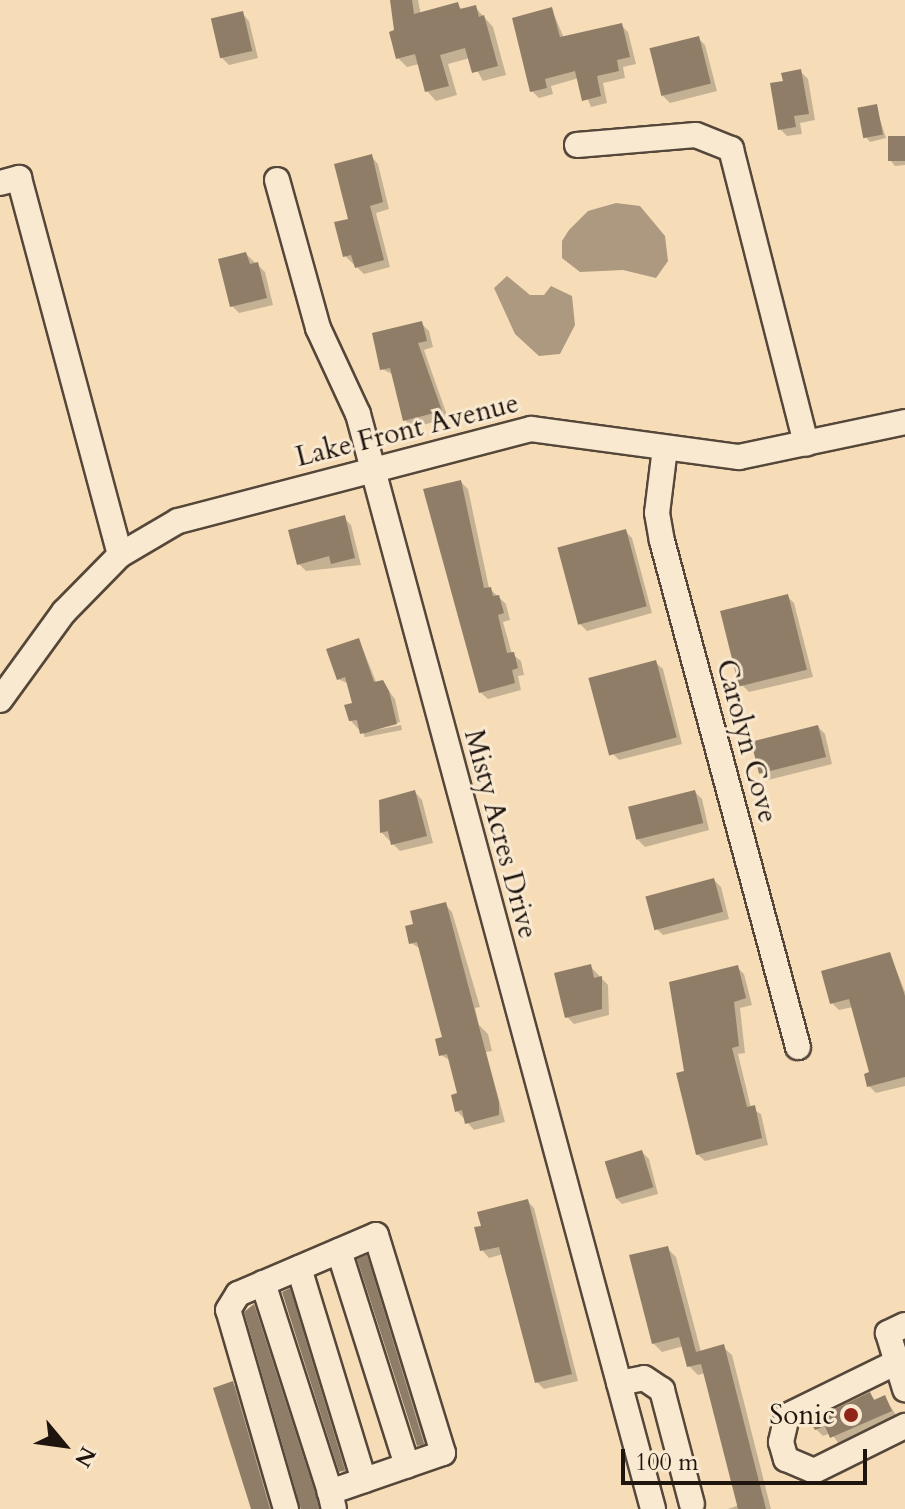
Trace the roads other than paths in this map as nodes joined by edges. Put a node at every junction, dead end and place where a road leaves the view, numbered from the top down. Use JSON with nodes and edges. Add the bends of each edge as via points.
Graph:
{"nodes":[{"id":1,"x":577,"y":145,"type":"dead end"},
{"id":2,"x":277,"y":180,"type":"dead end"},
{"id":3,"x":0,"y":183,"type":"edge"},
{"id":4,"x":905,"y":422,"type":"edge"},
{"id":5,"x":806,"y":444,"type":"junction"},
{"id":6,"x":665,"y":448,"type":"junction"},
{"id":7,"x":373,"y":467,"type":"junction"},
{"id":8,"x":120,"y":555,"type":"junction"},
{"id":9,"x":0,"y":700,"type":"edge"},
{"id":10,"x":798,"y":1047,"type":"dead end"},
{"id":11,"x":339,"y":1251,"type":"junction"},
{"id":12,"x":299,"y":1268,"type":"junction"},
{"id":13,"x":263,"y":1283,"type":"junction"},
{"id":14,"x":905,"y":1325,"type":"edge"},
{"id":15,"x":895,"y":1363,"type":"junction"},
{"id":16,"x":619,"y":1383,"type":"junction"},
{"id":17,"x":905,"y":1389,"type":"edge"},
{"id":18,"x":905,"y":1426,"type":"edge"},
{"id":19,"x":407,"y":1465,"type":"junction"},
{"id":20,"x":364,"y":1480,"type":"junction"},
{"id":21,"x":332,"y":1501,"type":"edge"},
{"id":22,"x":692,"y":1504,"type":"dead end"},
{"id":23,"x":286,"y":1509,"type":"edge"},
{"id":24,"x":653,"y":1509,"type":"edge"}],
"edges":[{"from":1,"to":5,"type":"street","via":[[696,135],[731,149]]},
{"from":2,"to":7,"type":"street","name":"Misty Acres Drive","via":[[318,328],[358,414]]},
{"from":3,"to":8,"type":"street","via":[[19,178]]},
{"from":4,"to":5,"type":"street","name":"Lake Front Avenue"},
{"from":5,"to":6,"type":"street","name":"Lake Front Avenue","via":[[739,457]]},
{"from":6,"to":7,"type":"street","name":"Lake Front Avenue","via":[[531,429]]},
{"from":6,"to":10,"type":"street","name":"Carolyn Cove","via":[[657,513],[662,541]]},
{"from":7,"to":8,"type":"street","name":"Lake Front Avenue","via":[[178,521]]},
{"from":7,"to":16,"type":"street","name":"Misty Acres Drive"},
{"from":8,"to":9,"type":"street","name":"Lake Front Avenue","via":[[64,612]]},
{"from":11,"to":12,"type":"street"},
{"from":11,"to":19,"type":"street"},
{"from":11,"to":19,"type":"street","via":[[376,1235],[443,1453]]},
{"from":12,"to":13,"type":"street"},
{"from":12,"to":20,"type":"street"},
{"from":13,"to":21,"type":"street"},
{"from":13,"to":23,"type":"street","via":[[238,1294],[228,1310]]},
{"from":14,"to":15,"type":"street","via":[[888,1333]]},
{"from":15,"to":17,"type":"street"},
{"from":15,"to":18,"type":"street","via":[[787,1416],[780,1427],[786,1459],[814,1471]]},
{"from":16,"to":22,"type":"street","via":[[644,1378],[662,1390]]},
{"from":16,"to":24,"type":"street","name":"Misty Acres Drive"},
{"from":19,"to":20,"type":"street"},
{"from":20,"to":21,"type":"street"}]}
